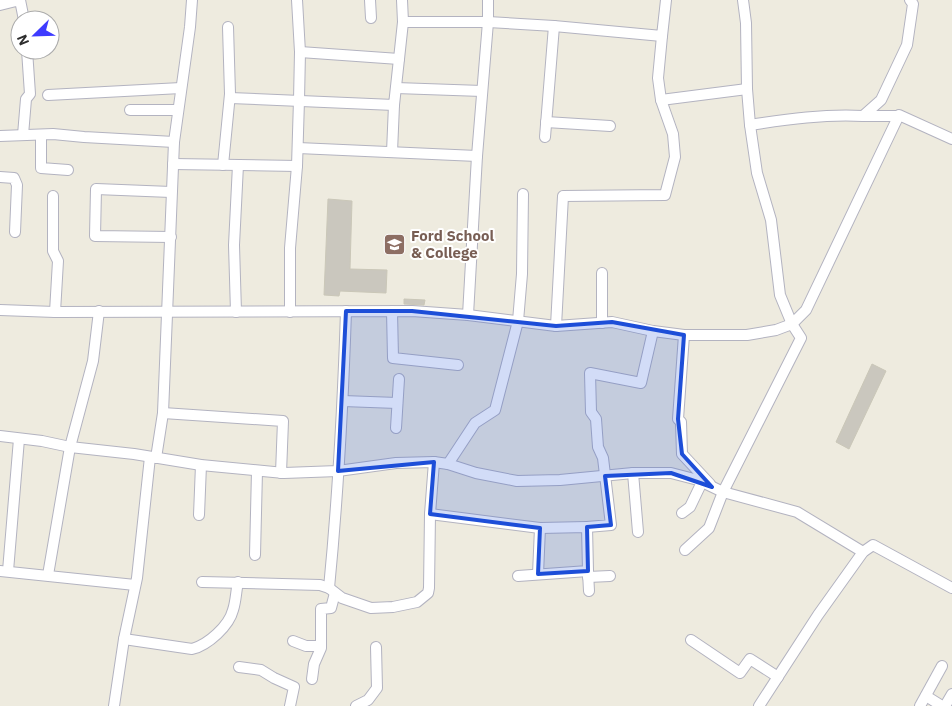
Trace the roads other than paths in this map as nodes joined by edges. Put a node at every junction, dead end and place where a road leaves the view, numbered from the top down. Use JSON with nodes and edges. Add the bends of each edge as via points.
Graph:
{"nodes":[{"id":1,"x":192,"y":0,"type":"edge"},
{"id":2,"x":297,"y":0,"type":"edge"},
{"id":3,"x":370,"y":0,"type":"edge"},
{"id":4,"x":402,"y":0,"type":"edge"},
{"id":5,"x":488,"y":0,"type":"edge"},
{"id":6,"x":666,"y":0,"type":"edge"},
{"id":7,"x":743,"y":0,"type":"edge"},
{"id":8,"x":910,"y":0,"type":"edge"},
{"id":9,"x":0,"y":5,"type":"edge"},
{"id":10,"x":22,"y":10,"type":"edge"},
{"id":11,"x":371,"y":18,"type":"dead end"},
{"id":12,"x":402,"y":22,"type":"junction"},
{"id":13,"x":488,"y":22,"type":"junction"},
{"id":14,"x":554,"y":26,"type":"junction"},
{"id":15,"x":228,"y":27,"type":"dead end"},
{"id":16,"x":662,"y":36,"type":"junction"},
{"id":17,"x":300,"y":52,"type":"junction"},
{"id":18,"x":399,"y":59,"type":"junction"},
{"id":19,"x":28,"y":60,"type":"edge"},
{"id":20,"x":181,"y":88,"type":"junction"},
{"id":21,"x":396,"y":88,"type":"junction"},
{"id":22,"x":747,"y":89,"type":"junction"},
{"id":23,"x":482,"y":91,"type":"junction"},
{"id":24,"x":48,"y":95,"type":"dead end"},
{"id":25,"x":230,"y":98,"type":"junction"},
{"id":26,"x":299,"y":100,"type":"junction"},
{"id":27,"x":661,"y":100,"type":"junction"},
{"id":28,"x":394,"y":105,"type":"junction"},
{"id":29,"x":130,"y":110,"type":"dead end"},
{"id":30,"x":178,"y":110,"type":"junction"},
{"id":31,"x":863,"y":116,"type":"junction"},
{"id":32,"x":899,"y":116,"type":"junction"},
{"id":33,"x":546,"y":122,"type":"junction"},
{"id":34,"x":750,"y":125,"type":"junction"},
{"id":35,"x":610,"y":126,"type":"dead end"},
{"id":36,"x":24,"y":135,"type":"junction"},
{"id":37,"x":41,"y":135,"type":"junction"},
{"id":38,"x":0,"y":136,"type":"edge"},
{"id":39,"x":545,"y":137,"type":"dead end"},
{"id":40,"x":952,"y":139,"type":"edge"},
{"id":41,"x":174,"y":142,"type":"junction"},
{"id":42,"x":298,"y":148,"type":"junction"},
{"id":43,"x":392,"y":152,"type":"junction"},
{"id":44,"x":477,"y":156,"type":"junction"},
{"id":45,"x":173,"y":164,"type":"junction"},
{"id":46,"x":223,"y":165,"type":"junction"},
{"id":47,"x":238,"y":165,"type":"junction"},
{"id":48,"x":297,"y":166,"type":"junction"},
{"id":49,"x":68,"y":170,"type":"dead end"},
{"id":50,"x":0,"y":177,"type":"edge"},
{"id":51,"x":171,"y":192,"type":"junction"},
{"id":52,"x":523,"y":194,"type":"dead end"},
{"id":53,"x":53,"y":196,"type":"dead end"},
{"id":54,"x":15,"y":232,"type":"dead end"},
{"id":55,"x":171,"y":237,"type":"junction"},
{"id":56,"x":602,"y":273,"type":"dead end"},
{"id":57,"x":0,"y":310,"type":"edge"},
{"id":58,"x":99,"y":311,"type":"junction"},
{"id":59,"x":346,"y":311,"type":"junction"},
{"id":60,"x":392,"y":311,"type":"junction"},
{"id":61,"x":55,"y":312,"type":"junction"},
{"id":62,"x":168,"y":312,"type":"junction"},
{"id":63,"x":236,"y":312,"type":"junction"},
{"id":64,"x":290,"y":312,"type":"junction"},
{"id":65,"x":468,"y":315,"type":"junction"},
{"id":66,"x":518,"y":321,"type":"junction"},
{"id":67,"x":602,"y":323,"type":"junction"},
{"id":68,"x":792,"y":324,"type":"junction"},
{"id":69,"x":556,"y":326,"type":"junction"},
{"id":70,"x":653,"y":331,"type":"junction"},
{"id":71,"x":684,"y":335,"type":"junction"},
{"id":72,"x":458,"y":365,"type":"dead end"},
{"id":73,"x":399,"y":380,"type":"dead end"},
{"id":74,"x":343,"y":401,"type":"junction"},
{"id":75,"x":397,"y":403,"type":"junction"},
{"id":76,"x":163,"y":413,"type":"junction"},
{"id":77,"x":396,"y":428,"type":"dead end"},
{"id":78,"x":0,"y":436,"type":"edge"},
{"id":79,"x":19,"y":439,"type":"junction"},
{"id":80,"x":70,"y":447,"type":"junction"},
{"id":81,"x":153,"y":458,"type":"junction"},
{"id":82,"x":434,"y":462,"type":"junction"},
{"id":83,"x":448,"y":464,"type":"junction"},
{"id":84,"x":201,"y":465,"type":"junction"},
{"id":85,"x":257,"y":471,"type":"junction"},
{"id":86,"x":338,"y":471,"type":"junction"},
{"id":87,"x":281,"y":473,"type":"junction"},
{"id":88,"x":633,"y":473,"type":"junction"},
{"id":89,"x":605,"y":476,"type":"junction"},
{"id":90,"x":702,"y":482,"type":"junction"},
{"id":91,"x":712,"y":487,"type":"junction"},
{"id":92,"x":723,"y":492,"type":"junction"},
{"id":93,"x":682,"y":513,"type":"dead end"},
{"id":94,"x":430,"y":514,"type":"junction"},
{"id":95,"x":199,"y":515,"type":"dead end"},
{"id":96,"x":587,"y":527,"type":"junction"},
{"id":97,"x":540,"y":528,"type":"junction"},
{"id":98,"x":638,"y":532,"type":"dead end"},
{"id":99,"x":685,"y":550,"type":"dead end"},
{"id":100,"x":863,"y":552,"type":"junction"},
{"id":101,"x":255,"y":555,"type":"dead end"},
{"id":102,"x":4,"y":571,"type":"edge"},
{"id":103,"x":538,"y":574,"type":"junction"},
{"id":104,"x":588,"y":574,"type":"junction"},
{"id":105,"x":48,"y":575,"type":"junction"},
{"id":106,"x":518,"y":576,"type":"dead end"},
{"id":107,"x":610,"y":576,"type":"dead end"},
{"id":108,"x":202,"y":582,"type":"dead end"},
{"id":109,"x":238,"y":582,"type":"junction"},
{"id":110,"x":135,"y":585,"type":"junction"},
{"id":111,"x":952,"y":588,"type":"edge"},
{"id":112,"x":332,"y":590,"type":"junction"},
{"id":113,"x":589,"y":591,"type":"dead end"},
{"id":114,"x":124,"y":639,"type":"junction"},
{"id":115,"x":691,"y":640,"type":"dead end"},
{"id":116,"x":292,"y":641,"type":"dead end"},
{"id":117,"x":320,"y":646,"type":"junction"},
{"id":118,"x":376,"y":647,"type":"dead end"},
{"id":119,"x":942,"y":666,"type":"dead end"},
{"id":120,"x":240,"y":667,"type":"dead end"},
{"id":121,"x":778,"y":677,"type":"junction"},
{"id":122,"x":312,"y":679,"type":"dead end"},
{"id":123,"x":952,"y":694,"type":"edge"},
{"id":124,"x":926,"y":696,"type":"junction"},
{"id":125,"x":114,"y":706,"type":"edge"},
{"id":126,"x":290,"y":706,"type":"edge"},
{"id":127,"x":356,"y":706,"type":"edge"},
{"id":128,"x":759,"y":706,"type":"edge"},
{"id":129,"x":920,"y":706,"type":"edge"},
{"id":130,"x":943,"y":706,"type":"edge"}],
"edges":[{"from":1,"to":20,"type":"street"},
{"from":2,"to":17,"type":"street"},
{"from":3,"to":11,"type":"street"},
{"from":4,"to":12,"type":"street"},
{"from":5,"to":13,"type":"street"},
{"from":6,"to":16,"type":"street"},
{"from":7,"to":22,"type":"street"},
{"from":8,"to":31,"type":"street","via":[[913,4],[907,46],[881,100]]},
{"from":9,"to":10,"type":"street","via":[[20,0]]},
{"from":12,"to":13,"type":"street"},
{"from":12,"to":18,"type":"street"},
{"from":13,"to":14,"type":"street"},
{"from":13,"to":23,"type":"street"},
{"from":14,"to":16,"type":"street"},
{"from":14,"to":33,"type":"street"},
{"from":15,"to":25,"type":"street"},
{"from":16,"to":27,"type":"street","via":[[658,78]]},
{"from":17,"to":18,"type":"street"},
{"from":17,"to":26,"type":"street"},
{"from":18,"to":21,"type":"street"},
{"from":19,"to":36,"type":"street","via":[[30,94],[26,99]]},
{"from":20,"to":24,"type":"street"},
{"from":20,"to":30,"type":"street"},
{"from":21,"to":23,"type":"street"},
{"from":21,"to":28,"type":"street"},
{"from":22,"to":27,"type":"street"},
{"from":22,"to":34,"type":"street"},
{"from":23,"to":44,"type":"street"},
{"from":25,"to":26,"type":"street"},
{"from":25,"to":46,"type":"street"},
{"from":26,"to":28,"type":"street"},
{"from":26,"to":42,"type":"street"},
{"from":27,"to":69,"type":"street","via":[[673,134],[675,157],[666,195],[563,196]]},
{"from":28,"to":43,"type":"street"},
{"from":29,"to":30,"type":"street"},
{"from":30,"to":41,"type":"street"},
{"from":31,"to":32,"type":"street"},
{"from":31,"to":34,"type":"street","via":[[833,114]]},
{"from":32,"to":40,"type":"street"},
{"from":32,"to":68,"type":"street","via":[[806,310]]},
{"from":33,"to":35,"type":"street"},
{"from":33,"to":39,"type":"street"},
{"from":34,"to":68,"type":"street","via":[[757,173],[771,220],[780,296]]},
{"from":36,"to":37,"type":"street"},
{"from":36,"to":38,"type":"street"},
{"from":37,"to":41,"type":"street"},
{"from":37,"to":49,"type":"street","via":[[41,168]]},
{"from":41,"to":45,"type":"street"},
{"from":42,"to":43,"type":"street"},
{"from":42,"to":48,"type":"street"},
{"from":43,"to":44,"type":"street"},
{"from":44,"to":65,"type":"street"},
{"from":45,"to":46,"type":"street"},
{"from":45,"to":51,"type":"street"},
{"from":46,"to":47,"type":"street"},
{"from":47,"to":48,"type":"street"},
{"from":47,"to":63,"type":"street","via":[[234,245]]},
{"from":48,"to":64,"type":"street","via":[[290,248]]},
{"from":50,"to":54,"type":"street","via":[[14,178],[16,184]]},
{"from":51,"to":55,"type":"street"},
{"from":51,"to":55,"type":"street","via":[[96,189],[95,236]]},
{"from":52,"to":66,"type":"street"},
{"from":53,"to":61,"type":"street","via":[[53,251],[58,261]]},
{"from":55,"to":62,"type":"street"},
{"from":56,"to":67,"type":"street"},
{"from":57,"to":61,"type":"street"},
{"from":58,"to":61,"type":"street"},
{"from":58,"to":62,"type":"street"},
{"from":58,"to":80,"type":"street","via":[[92,361]]},
{"from":59,"to":60,"type":"street"},
{"from":59,"to":64,"type":"street"},
{"from":59,"to":74,"type":"street"},
{"from":60,"to":65,"type":"street"},
{"from":60,"to":72,"type":"street","via":[[393,358]]},
{"from":62,"to":63,"type":"street"},
{"from":62,"to":76,"type":"street"},
{"from":63,"to":64,"type":"street"},
{"from":65,"to":66,"type":"street"},
{"from":66,"to":69,"type":"street"},
{"from":66,"to":83,"type":"street","via":[[495,410],[475,423]]},
{"from":67,"to":69,"type":"street"},
{"from":67,"to":70,"type":"street","via":[[612,322]]},
{"from":68,"to":71,"type":"street","via":[[748,335]]},
{"from":68,"to":92,"type":"street","via":[[801,338]]},
{"from":70,"to":71,"type":"street"},
{"from":70,"to":89,"type":"street","via":[[641,383],[590,373],[591,412],[596,419]]},
{"from":71,"to":91,"type":"street","via":[[678,420],[681,422],[682,454]]},
{"from":73,"to":75,"type":"street"},
{"from":74,"to":75,"type":"street"},
{"from":74,"to":86,"type":"street"},
{"from":75,"to":77,"type":"street"},
{"from":76,"to":81,"type":"street"},
{"from":76,"to":87,"type":"street","via":[[283,421]]},
{"from":78,"to":79,"type":"street"},
{"from":79,"to":80,"type":"street"},
{"from":79,"to":102,"type":"street"},
{"from":80,"to":81,"type":"street"},
{"from":80,"to":105,"type":"street"},
{"from":81,"to":84,"type":"street"},
{"from":81,"to":110,"type":"street"},
{"from":82,"to":83,"type":"street"},
{"from":82,"to":86,"type":"street","via":[[396,463]]},
{"from":82,"to":94,"type":"street"},
{"from":83,"to":89,"type":"street","via":[[518,481]]},
{"from":84,"to":85,"type":"street"},
{"from":84,"to":95,"type":"street"},
{"from":85,"to":87,"type":"street"},
{"from":85,"to":101,"type":"street"},
{"from":86,"to":87,"type":"street"},
{"from":86,"to":112,"type":"street"},
{"from":88,"to":89,"type":"street"},
{"from":88,"to":90,"type":"street","via":[[672,473]]},
{"from":88,"to":98,"type":"street"},
{"from":89,"to":96,"type":"street","via":[[611,525]]},
{"from":90,"to":91,"type":"street"},
{"from":90,"to":93,"type":"street","via":[[690,507]]},
{"from":91,"to":92,"type":"street"},
{"from":92,"to":99,"type":"street","via":[[709,528]]},
{"from":92,"to":100,"type":"street","via":[[797,512]]},
{"from":94,"to":97,"type":"street"},
{"from":94,"to":112,"type":"street","via":[[429,588],[424,598],[393,607],[371,608],[342,598]]},
{"from":96,"to":97,"type":"street"},
{"from":96,"to":104,"type":"street"},
{"from":97,"to":103,"type":"street"},
{"from":100,"to":111,"type":"street","via":[[873,545]]},
{"from":100,"to":121,"type":"street"},
{"from":102,"to":105,"type":"street"},
{"from":103,"to":104,"type":"street"},
{"from":103,"to":106,"type":"street"},
{"from":104,"to":107,"type":"street"},
{"from":104,"to":113,"type":"street"},
{"from":105,"to":110,"type":"street"},
{"from":108,"to":109,"type":"street"},
{"from":109,"to":112,"type":"street","via":[[311,584]]},
{"from":109,"to":114,"type":"street","via":[[230,619],[200,647],[192,649]]},
{"from":110,"to":114,"type":"street"},
{"from":112,"to":117,"type":"street","via":[[332,608],[322,609]]},
{"from":114,"to":125,"type":"street"},
{"from":115,"to":121,"type":"street","via":[[740,672],[750,659]]},
{"from":116,"to":117,"type":"street"},
{"from":117,"to":122,"type":"street"},
{"from":118,"to":127,"type":"street","via":[[377,688],[368,700]]},
{"from":119,"to":124,"type":"street"},
{"from":120,"to":126,"type":"street","via":[[261,670],[294,687]]},
{"from":121,"to":128,"type":"street"},
{"from":123,"to":130,"type":"street"},
{"from":124,"to":129,"type":"street"},
{"from":124,"to":130,"type":"street"}]}
